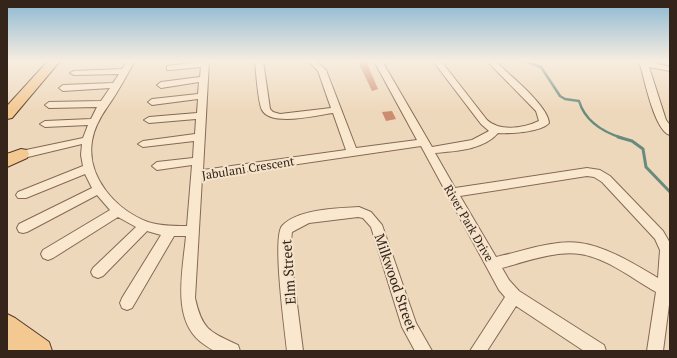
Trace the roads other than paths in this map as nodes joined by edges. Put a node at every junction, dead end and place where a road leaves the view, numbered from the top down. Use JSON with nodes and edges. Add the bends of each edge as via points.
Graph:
{"nodes":[{"id":1,"x":30,"y":78,"type":"edge"},
{"id":2,"x":39,"y":78,"type":"edge"},
{"id":3,"x":122,"y":78,"type":"edge"},
{"id":4,"x":261,"y":78,"type":"edge"},
{"id":5,"x":325,"y":78,"type":"edge"},
{"id":6,"x":388,"y":78,"type":"edge"},
{"id":7,"x":450,"y":78,"type":"edge"},
{"id":8,"x":507,"y":78,"type":"edge"},
{"id":9,"x":648,"y":78,"type":"edge"},
{"id":10,"x":204,"y":79,"type":"joint"},
{"id":11,"x":117,"y":85,"type":"junction"},
{"id":12,"x":161,"y":85,"type":"dead end"},
{"id":13,"x":63,"y":88,"type":"dead end"},
{"id":14,"x":203,"y":96,"type":"junction"},
{"id":15,"x":7,"y":101,"type":"edge"},
{"id":16,"x":152,"y":102,"type":"dead end"},
{"id":17,"x":105,"y":104,"type":"junction"},
{"id":18,"x":49,"y":105,"type":"dead end"},
{"id":19,"x":336,"y":110,"type":"junction"},
{"id":20,"x":7,"y":115,"type":"edge"},
{"id":21,"x":201,"y":116,"type":"junction"},
{"id":22,"x":149,"y":120,"type":"dead end"},
{"id":23,"x":94,"y":122,"type":"junction"},
{"id":24,"x":45,"y":124,"type":"dead end"},
{"id":25,"x":499,"y":130,"type":"junction"},
{"id":26,"x":670,"y":132,"type":"edge"},
{"id":27,"x":199,"y":137,"type":"junction"},
{"id":28,"x":87,"y":140,"type":"junction"},
{"id":29,"x":143,"y":144,"type":"dead end"},
{"id":30,"x":426,"y":146,"type":"junction"},
{"id":31,"x":352,"y":152,"type":"junction"},
{"id":32,"x":12,"y":156,"type":"edge"},
{"id":33,"x":197,"y":161,"type":"junction"},
{"id":34,"x":157,"y":166,"type":"dead end"},
{"id":35,"x":89,"y":168,"type":"junction"},
{"id":36,"x":196,"y":175,"type":"junction"},
{"id":37,"x":99,"y":189,"type":"junction"},
{"id":38,"x":452,"y":193,"type":"junction"},
{"id":39,"x":22,"y":195,"type":"dead end"},
{"id":40,"x":118,"y":212,"type":"junction"},
{"id":41,"x":367,"y":215,"type":"joint"},
{"id":42,"x":145,"y":226,"type":"junction"},
{"id":43,"x":23,"y":228,"type":"dead end"},
{"id":44,"x":171,"y":230,"type":"junction"},
{"id":45,"x":192,"y":231,"type":"junction"},
{"id":46,"x":48,"y":254,"type":"dead end"},
{"id":47,"x":492,"y":264,"type":"junction"},
{"id":48,"x":98,"y":272,"type":"dead end"},
{"id":49,"x":664,"y":290,"type":"junction"},
{"id":50,"x":514,"y":296,"type":"junction"},
{"id":51,"x":127,"y":303,"type":"dead end"},
{"id":52,"x":7,"y":326,"type":"edge"},
{"id":53,"x":7,"y":348,"type":"edge"},
{"id":54,"x":11,"y":351,"type":"edge"},
{"id":55,"x":40,"y":351,"type":"edge"},
{"id":56,"x":232,"y":351,"type":"edge"},
{"id":57,"x":295,"y":351,"type":"edge"},
{"id":58,"x":424,"y":351,"type":"edge"},
{"id":59,"x":478,"y":351,"type":"edge"},
{"id":60,"x":598,"y":351,"type":"edge"},
{"id":61,"x":654,"y":351,"type":"edge"}],
"edges":[{"from":1,"to":15,"type":"main road"},
{"from":2,"to":20,"type":"main road"},
{"from":3,"to":11,"type":"street"},
{"from":4,"to":19,"type":"street","via":[[266,109],[270,114],[280,117]]},
{"from":5,"to":19,"type":"street"},
{"from":6,"to":30,"type":"street","name":"River Park Drive"},
{"from":7,"to":25,"type":"street","via":[[484,122]]},
{"from":8,"to":25,"type":"street","via":[[536,107],[545,121],[536,126]]},
{"from":9,"to":26,"type":"street","via":[[661,120]]},
{"from":10,"to":12,"type":"street"},
{"from":10,"to":14,"type":"street"},
{"from":11,"to":13,"type":"street"},
{"from":11,"to":17,"type":"street"},
{"from":14,"to":16,"type":"street"},
{"from":14,"to":21,"type":"street"},
{"from":17,"to":18,"type":"street"},
{"from":17,"to":23,"type":"street"},
{"from":19,"to":31,"type":"street"},
{"from":21,"to":22,"type":"street"},
{"from":21,"to":27,"type":"street"},
{"from":23,"to":24,"type":"street"},
{"from":23,"to":28,"type":"street"},
{"from":25,"to":30,"type":"street","name":"Jabulani Crescent","via":[[474,143]]},
{"from":27,"to":29,"type":"street"},
{"from":27,"to":33,"type":"street"},
{"from":28,"to":32,"type":"street"},
{"from":28,"to":35,"type":"street","via":[[86,157]]},
{"from":30,"to":31,"type":"street","name":"Jabulani Crescent"},
{"from":30,"to":38,"type":"street","name":"River Park Drive"},
{"from":31,"to":36,"type":"street","name":"Jabulani Crescent"},
{"from":33,"to":34,"type":"street"},
{"from":33,"to":36,"type":"street"},
{"from":35,"to":37,"type":"street"},
{"from":35,"to":39,"type":"street"},
{"from":36,"to":45,"type":"street","name":"Jabulani Crescent"},
{"from":37,"to":40,"type":"street"},
{"from":37,"to":43,"type":"street"},
{"from":38,"to":47,"type":"street","name":"River Park Drive"},
{"from":38,"to":49,"type":"street","via":[[581,172],[596,173],[609,182],[666,245],[668,254]]},
{"from":40,"to":42,"type":"street"},
{"from":40,"to":46,"type":"street"},
{"from":41,"to":57,"type":"street","name":"Elm Street","via":[[353,212],[303,220],[286,230],[284,249]]},
{"from":41,"to":58,"type":"street","name":"Milkwood Street","via":[[379,231],[410,327]]},
{"from":42,"to":44,"type":"street"},
{"from":42,"to":48,"type":"street"},
{"from":44,"to":45,"type":"street"},
{"from":44,"to":51,"type":"street"},
{"from":45,"to":56,"type":"street","name":"Jabulani Crescent","via":[[188,298],[193,320],[203,336]]},
{"from":47,"to":49,"type":"street","via":[[566,248],[581,248],[597,252]]},
{"from":47,"to":50,"type":"street","name":"River Park Drive","via":[[504,285]]},
{"from":49,"to":61,"type":"street"},
{"from":50,"to":59,"type":"street"},
{"from":50,"to":60,"type":"street","name":"River Park Drive"},
{"from":52,"to":55,"type":"main road"},
{"from":53,"to":54,"type":"main road"}]}
